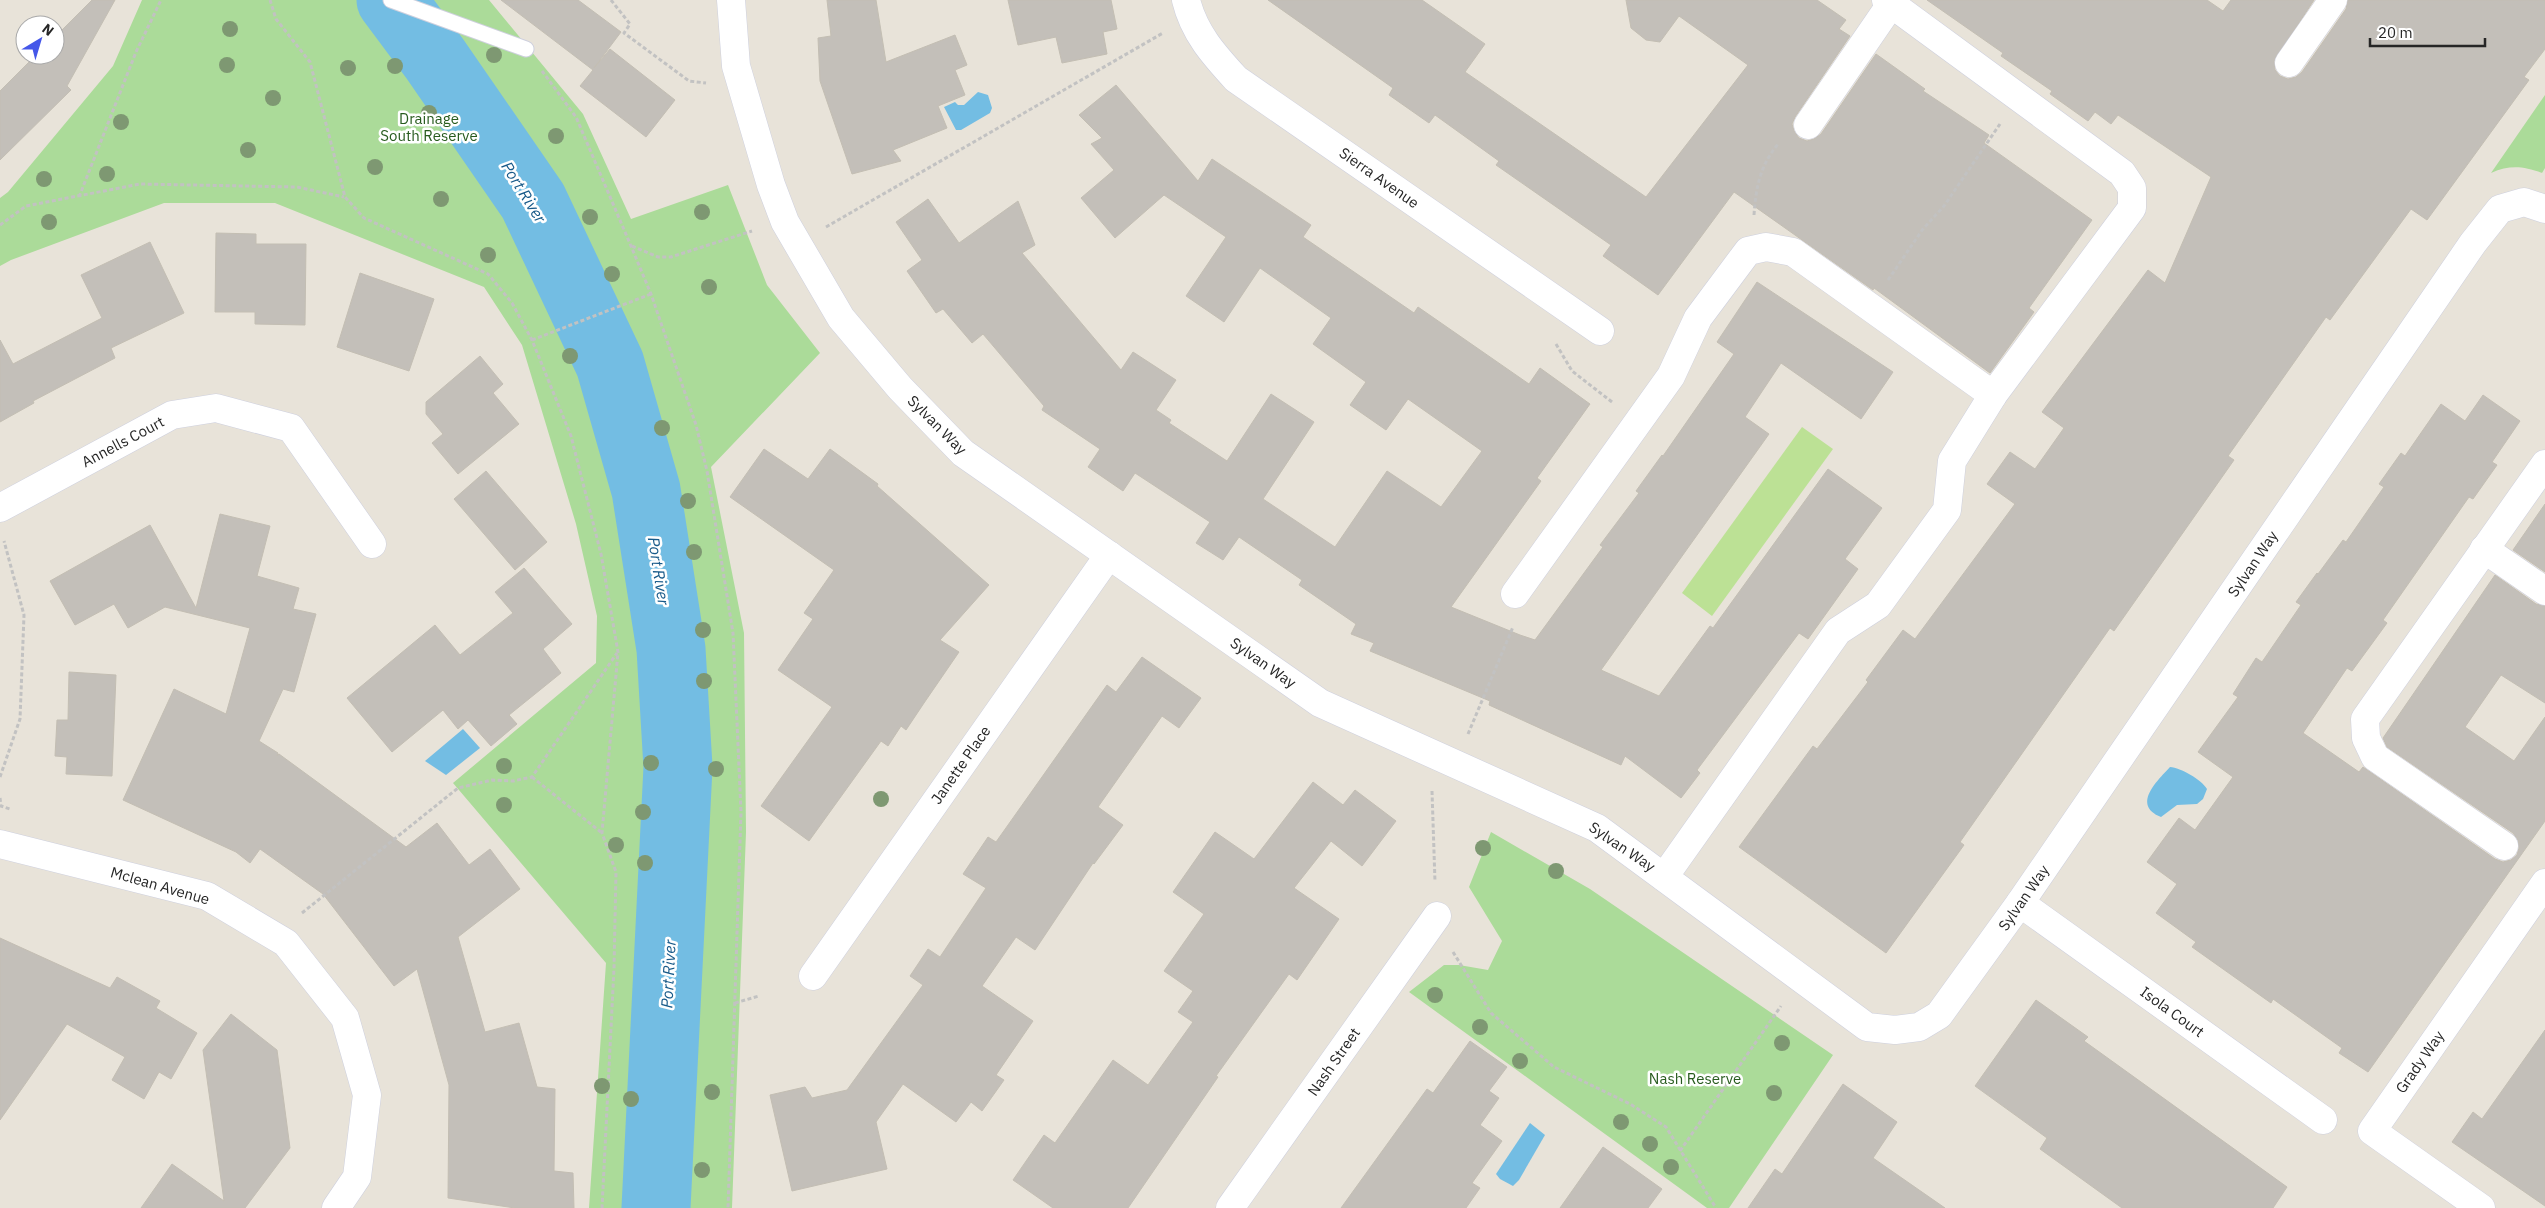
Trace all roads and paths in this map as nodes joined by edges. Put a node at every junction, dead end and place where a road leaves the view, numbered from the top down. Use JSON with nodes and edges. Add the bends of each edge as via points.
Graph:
{"nodes":[{"id":1,"x":161,"y":0,"type":"edge"},
{"id":2,"x":270,"y":0,"type":"edge"},
{"id":3,"x":391,"y":0,"type":"edge"},
{"id":4,"x":610,"y":0,"type":"edge"},
{"id":5,"x":731,"y":0,"type":"edge"},
{"id":6,"x":2333,"y":0,"type":"edge"},
{"id":7,"x":1888,"y":2,"type":"edge"},
{"id":8,"x":1188,"y":10,"type":"edge"},
{"id":9,"x":526,"y":49,"type":"joint"},
{"id":10,"x":2289,"y":62,"type":"dead end"},
{"id":11,"x":712,"y":84,"type":"dead end"},
{"id":12,"x":2019,"y":97,"type":"junction"},
{"id":13,"x":1808,"y":125,"type":"joint"},
{"id":14,"x":345,"y":197,"type":"junction"},
{"id":15,"x":79,"y":198,"type":"junction"},
{"id":16,"x":2545,"y":209,"type":"edge"},
{"id":17,"x":784,"y":222,"type":"junction"},
{"id":18,"x":0,"y":225,"type":"edge"},
{"id":19,"x":631,"y":246,"type":"junction"},
{"id":20,"x":1766,"y":247,"type":"junction"},
{"id":21,"x":651,"y":294,"type":"junction"},
{"id":22,"x":1870,"y":307,"type":"junction"},
{"id":23,"x":1600,"y":331,"type":"dead end"},
{"id":24,"x":532,"y":340,"type":"junction"},
{"id":25,"x":1993,"y":395,"type":"junction"},
{"id":26,"x":2545,"y":464,"type":"edge"},
{"id":27,"x":0,"y":508,"type":"edge"},
{"id":28,"x":0,"y":535,"type":"edge"},
{"id":29,"x":372,"y":544,"type":"dead end"},
{"id":30,"x":2484,"y":549,"type":"junction"},
{"id":31,"x":1109,"y":555,"type":"junction"},
{"id":32,"x":2545,"y":591,"type":"edge"},
{"id":33,"x":1517,"y":592,"type":"joint"},
{"id":34,"x":618,"y":652,"type":"junction"},
{"id":35,"x":1468,"y":735,"type":"dead end"},
{"id":36,"x":0,"y":777,"type":"edge"},
{"id":37,"x":532,"y":777,"type":"junction"},
{"id":38,"x":1432,"y":788,"type":"dead end"},
{"id":39,"x":0,"y":798,"type":"edge"},
{"id":40,"x":20,"y":812,"type":"dead end"},
{"id":41,"x":602,"y":832,"type":"junction"},
{"id":42,"x":0,"y":844,"type":"edge"},
{"id":43,"x":2504,"y":846,"type":"dead end"},
{"id":44,"x":1664,"y":877,"type":"junction"},
{"id":45,"x":2545,"y":883,"type":"edge"},
{"id":46,"x":2020,"y":903,"type":"junction"},
{"id":47,"x":300,"y":914,"type":"dead end"},
{"id":48,"x":1437,"y":916,"type":"joint"},
{"id":49,"x":1459,"y":965,"type":"dead end"},
{"id":50,"x":813,"y":976,"type":"dead end"},
{"id":51,"x":759,"y":996,"type":"dead end"},
{"id":52,"x":734,"y":1003,"type":"junction"},
{"id":53,"x":1781,"y":1006,"type":"dead end"},
{"id":54,"x":2323,"y":1120,"type":"dead end"},
{"id":55,"x":1680,"y":1151,"type":"junction"},
{"id":56,"x":336,"y":1208,"type":"edge"},
{"id":57,"x":602,"y":1208,"type":"edge"},
{"id":58,"x":728,"y":1208,"type":"edge"},
{"id":59,"x":1230,"y":1208,"type":"edge"},
{"id":60,"x":1716,"y":1208,"type":"edge"},
{"id":61,"x":2481,"y":1208,"type":"edge"}],
"edges":[{"from":1,"to":15,"type":"path","via":[[136,52]]},
{"from":2,"to":14,"type":"path","via":[[276,19],[310,62]]},
{"from":3,"to":9,"type":"lane"},
{"from":4,"to":11,"type":"path","via":[[630,24],[624,33],[689,81]]},
{"from":5,"to":17,"type":"street","name":"Sylvan Way","via":[[736,66]]},
{"from":6,"to":10,"type":"street"},
{"from":7,"to":12,"type":"street"},
{"from":7,"to":13,"type":"street"},
{"from":8,"to":17,"type":"path","via":[[1165,32],[824,228],[817,214]]},
{"from":8,"to":23,"type":"street","name":"Sierra Avenue","via":[[1212,54],[1236,79]]},
{"from":9,"to":19,"type":"path","via":[[576,117]]},
{"from":12,"to":22,"type":"path"},
{"from":12,"to":25,"type":"street","via":[[2122,174],[2132,188],[2132,208]]},
{"from":13,"to":20,"type":"path","via":[[1793,128],[1767,157],[1757,183],[1754,215]]},
{"from":14,"to":15,"type":"path","via":[[297,187],[140,184]]},
{"from":14,"to":24,"type":"path","via":[[364,218],[488,274],[512,303]]},
{"from":15,"to":18,"type":"path","via":[[26,206]]},
{"from":16,"to":46,"type":"street","name":"Sylvan Way","via":[[2524,202],[2500,209],[2473,243]]},
{"from":17,"to":19,"type":"path","via":[[671,257],[658,257]]},
{"from":17,"to":31,"type":"street","name":"Sylvan Way","via":[[840,318],[900,388],[963,453]]},
{"from":19,"to":21,"type":"path"},
{"from":20,"to":22,"type":"street","via":[[1793,252]]},
{"from":20,"to":33,"type":"street","via":[[1748,251],[1698,318],[1671,376]]},
{"from":21,"to":24,"type":"path"},
{"from":21,"to":52,"type":"path","via":[[696,425],[733,633],[741,812]]},
{"from":22,"to":25,"type":"street"},
{"from":24,"to":34,"type":"path","via":[[571,436],[601,554]]},
{"from":25,"to":44,"type":"street","via":[[1952,460],[1947,510],[1878,605],[1838,631]]},
{"from":26,"to":30,"type":"street"},
{"from":27,"to":29,"type":"street","name":"Annells Court","via":[[172,415],[216,408],[291,428]]},
{"from":28,"to":36,"type":"path","via":[[24,615],[20,719]]},
{"from":30,"to":32,"type":"street"},
{"from":30,"to":43,"type":"street","via":[[2365,719],[2366,738],[2374,757]]},
{"from":31,"to":44,"type":"street","name":"Sylvan Way","via":[[1320,703],[1597,828]]},
{"from":31,"to":50,"type":"street","name":"Janette Place"},
{"from":33,"to":35,"type":"path","via":[[1518,614]]},
{"from":34,"to":37,"type":"path"},
{"from":34,"to":41,"type":"path"},
{"from":37,"to":41,"type":"path"},
{"from":37,"to":47,"type":"path","via":[[513,781],[492,780],[458,788]]},
{"from":38,"to":48,"type":"path"},
{"from":39,"to":40,"type":"path","via":[[1,806]]},
{"from":41,"to":57,"type":"path","via":[[616,872]]},
{"from":42,"to":56,"type":"street","name":"Mclean Avenue","via":[[207,896],[286,943],[345,1018],[366,1095],[357,1177]]},
{"from":44,"to":46,"type":"street","name":"Sylvan Way","via":[[1867,1028],[1895,1030],[1920,1027],[1939,1016]]},
{"from":45,"to":61,"type":"street","name":"Grady Way","via":[[2372,1131]]},
{"from":46,"to":54,"type":"street","name":"Isola Court"},
{"from":48,"to":59,"type":"street","name":"Nash Street"},
{"from":49,"to":55,"type":"path","via":[[1491,1013],[1554,1067],[1630,1104],[1666,1127]]},
{"from":51,"to":52,"type":"path"},
{"from":52,"to":58,"type":"path"},
{"from":53,"to":55,"type":"path"},
{"from":55,"to":60,"type":"path"}]}
